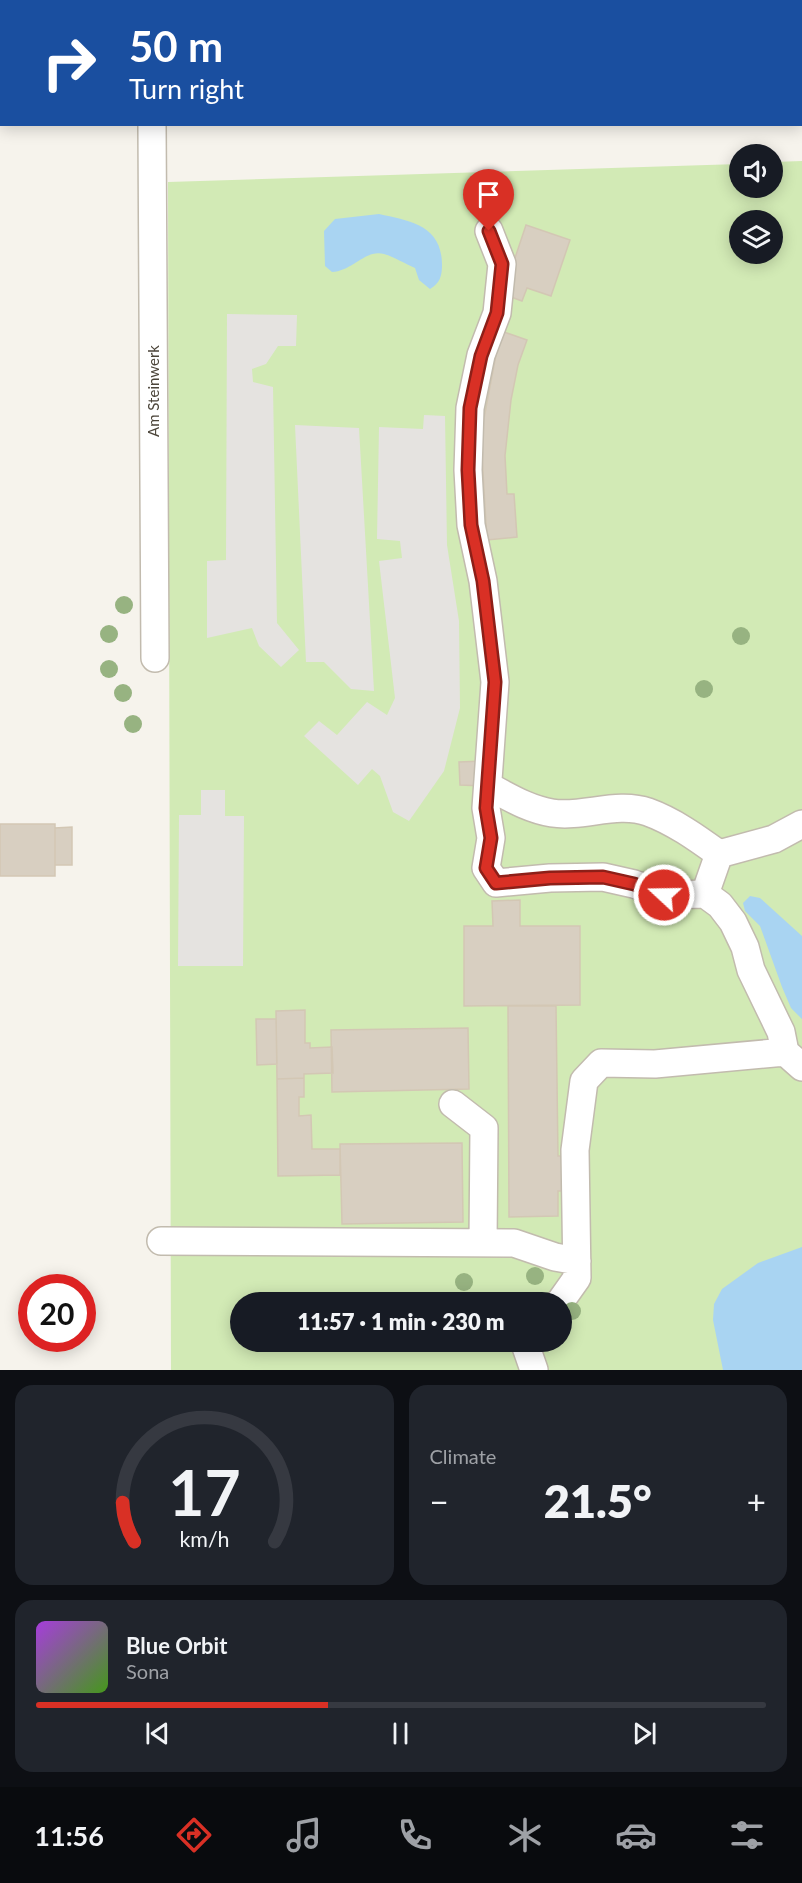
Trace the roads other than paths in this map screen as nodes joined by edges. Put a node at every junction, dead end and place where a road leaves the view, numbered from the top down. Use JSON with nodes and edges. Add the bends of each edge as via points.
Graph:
{"nodes":[{"id":1,"x":152,"y":126,"type":"edge"},
{"id":2,"x":489,"y":231,"type":"dead end"},
{"id":3,"x":155,"y":658,"type":"dead end"},
{"id":4,"x":488,"y":786,"type":"junction"},
{"id":5,"x":802,"y":824,"type":"edge"},
{"id":6,"x":718,"y":854,"type":"junction"},
{"id":7,"x":705,"y":894,"type":"junction"},
{"id":8,"x":793,"y":1060,"type":"edge"},
{"id":9,"x":453,"y":1104,"type":"dead end"},
{"id":10,"x":161,"y":1241,"type":"dead end"},
{"id":11,"x":483,"y":1243,"type":"junction"},
{"id":12,"x":577,"y":1261,"type":"junction"},
{"id":13,"x":568,"y":1292,"type":"edge"},
{"id":14,"x":528,"y":1352,"type":"edge"},
{"id":15,"x":534,"y":1370,"type":"edge"}],
"edges":[{"from":1,"to":3,"type":"street","name":"Am Steinwerk"},
{"from":2,"to":4,"type":"street","via":[[502,264],[497,313],[481,356],[470,408],[468,470],[471,525],[483,581],[495,682]]},
{"from":4,"to":6,"type":"street","via":[[524,806],[552,813],[628,808],[647,812],[692,835]]},
{"from":4,"to":7,"type":"street","via":[[486,808],[491,838],[486,868],[496,883],[603,877],[664,895]]},
{"from":5,"to":6,"type":"street","via":[[774,839]]},
{"from":6,"to":7,"type":"street"},
{"from":7,"to":8,"type":"street","via":[[733,922]]},
{"from":8,"to":12,"type":"street","via":[[601,1063],[584,1081],[575,1150]]},
{"from":9,"to":11,"type":"street","via":[[484,1128]]},
{"from":10,"to":11,"type":"street"},
{"from":11,"to":12,"type":"street","via":[[514,1243]]},
{"from":12,"to":13,"type":"street","via":[[578,1278]]},
{"from":14,"to":15,"type":"street"}]}
